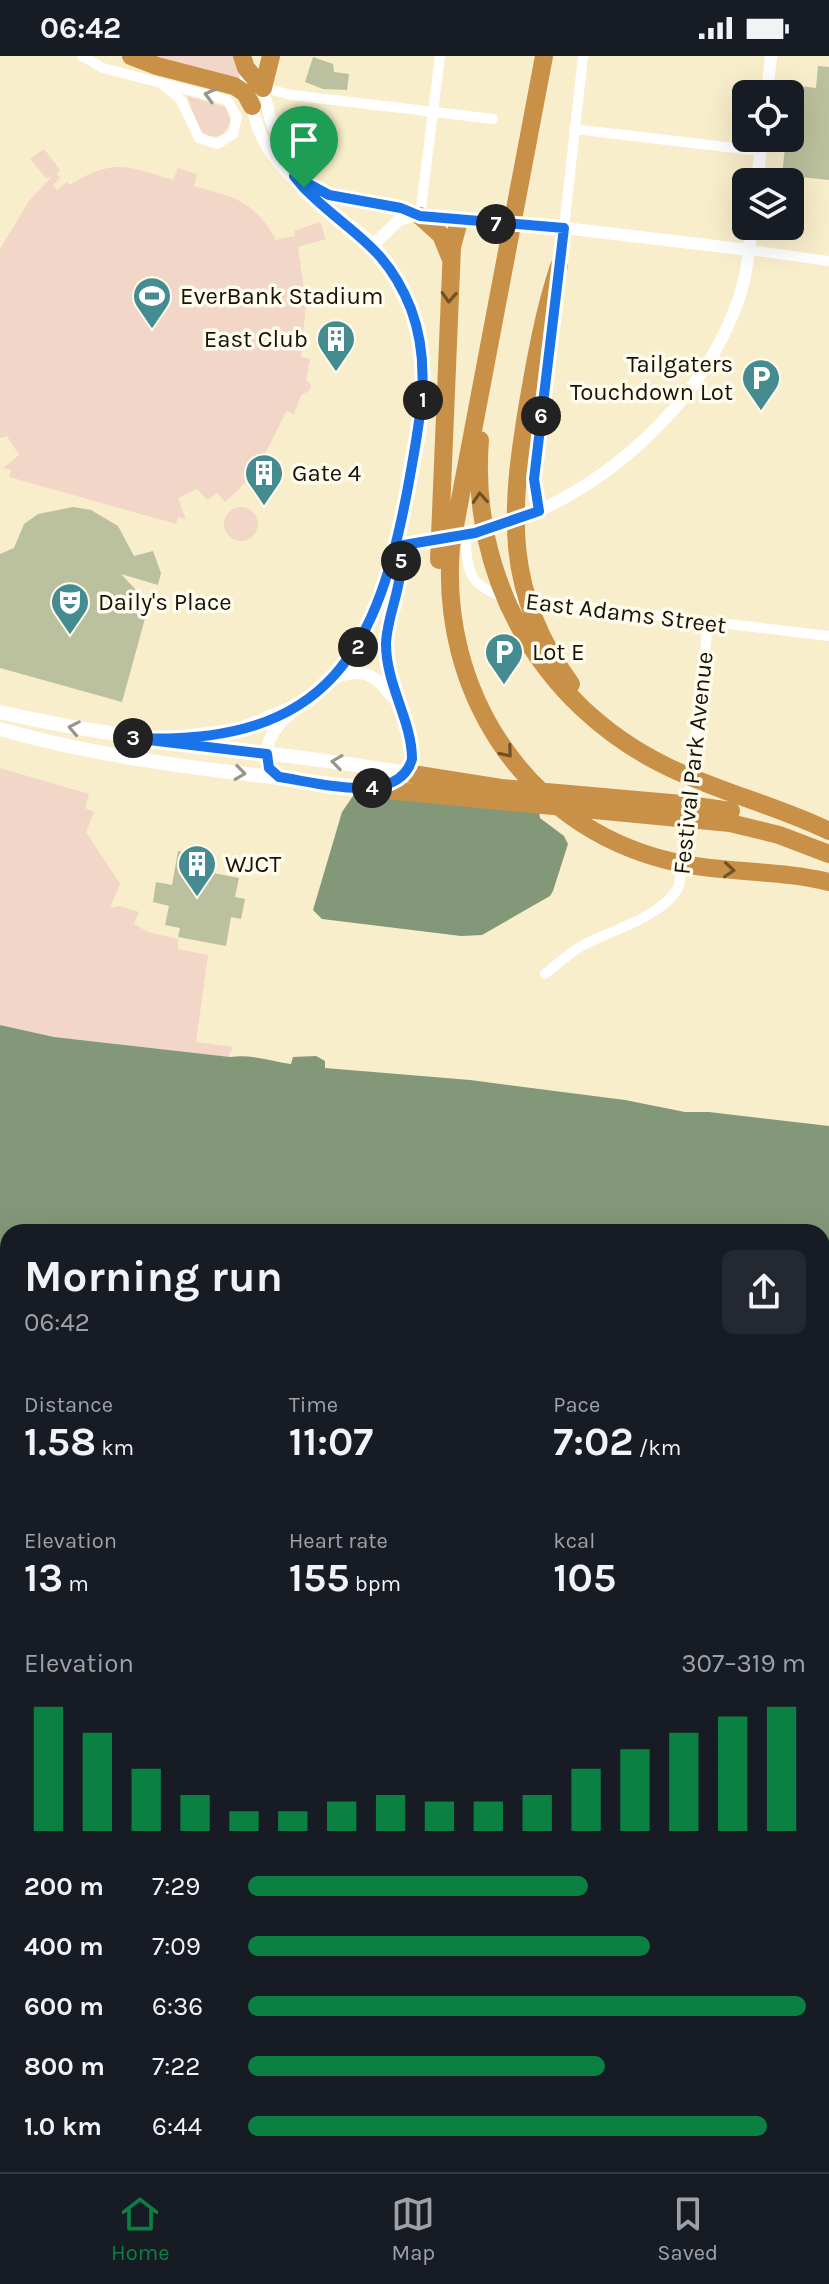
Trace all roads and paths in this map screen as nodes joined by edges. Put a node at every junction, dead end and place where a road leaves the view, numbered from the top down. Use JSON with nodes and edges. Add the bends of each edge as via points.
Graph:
{"nodes":[{"id":1,"x":82,"y":56,"type":"edge"},
{"id":2,"x":131,"y":56,"type":"edge"},
{"id":3,"x":271,"y":56,"type":"edge"},
{"id":4,"x":440,"y":56,"type":"edge"},
{"id":5,"x":544,"y":56,"type":"edge"},
{"id":6,"x":553,"y":56,"type":"edge"},
{"id":7,"x":583,"y":56,"type":"edge"},
{"id":8,"x":771,"y":56,"type":"edge"},
{"id":9,"x":248,"y":58,"type":"edge"},
{"id":10,"x":768,"y":80,"type":"edge"},
{"id":11,"x":162,"y":84,"type":"junction"},
{"id":12,"x":263,"y":88,"type":"junction"},
{"id":13,"x":252,"y":106,"type":"junction"},
{"id":14,"x":433,"y":112,"type":"junction"},
{"id":15,"x":493,"y":119,"type":"dead end"},
{"id":16,"x":574,"y":129,"type":"junction"},
{"id":17,"x":732,"y":143,"type":"edge"},
{"id":18,"x":294,"y":176,"type":"junction"},
{"id":19,"x":522,"y":194,"type":"junction"},
{"id":20,"x":420,"y":216,"type":"junction"},
{"id":21,"x":459,"y":221,"type":"junction"},
{"id":22,"x":564,"y":228,"type":"junction"},
{"id":23,"x":750,"y":240,"type":"edge"},
{"id":24,"x":372,"y":246,"type":"junction"},
{"id":25,"x":749,"y":250,"type":"junction"},
{"id":26,"x":829,"y":261,"type":"edge"},
{"id":27,"x":451,"y":265,"type":"junction"},
{"id":28,"x":559,"y":266,"type":"junction"},
{"id":29,"x":539,"y":511,"type":"junction"},
{"id":30,"x":465,"y":535,"type":"junction"},
{"id":31,"x":398,"y":546,"type":"junction"},
{"id":32,"x":708,"y":623,"type":"junction"},
{"id":33,"x":829,"y":636,"type":"edge"},
{"id":34,"x":333,"y":678,"type":"junction"},
{"id":35,"x":302,"y":704,"type":"junction"},
{"id":36,"x":398,"y":705,"type":"junction"},
{"id":37,"x":0,"y":712,"type":"edge"},
{"id":38,"x":483,"y":719,"type":"junction"},
{"id":39,"x":0,"y":729,"type":"edge"},
{"id":40,"x":132,"y":738,"type":"junction"},
{"id":41,"x":267,"y":754,"type":"junction"},
{"id":42,"x":656,"y":761,"type":"junction"},
{"id":43,"x":406,"y":773,"type":"junction"},
{"id":44,"x":279,"y":777,"type":"junction"},
{"id":45,"x":376,"y":789,"type":"junction"},
{"id":46,"x":637,"y":807,"type":"junction"},
{"id":47,"x":829,"y":831,"type":"edge"},
{"id":48,"x":829,"y":842,"type":"edge"},
{"id":49,"x":829,"y":854,"type":"edge"},
{"id":50,"x":829,"y":882,"type":"edge"},
{"id":51,"x":545,"y":974,"type":"dead end"}],
"edges":[{"from":1,"to":11,"type":"street","via":[[103,68]]},
{"from":2,"to":13,"type":"highway","via":[[234,86]]},
{"from":3,"to":12,"type":"highway"},
{"from":4,"to":14,"type":"street"},
{"from":5,"to":19,"type":"highway"},
{"from":6,"to":19,"type":"highway"},
{"from":7,"to":16,"type":"street"},
{"from":8,"to":10,"type":"street"},
{"from":9,"to":12,"type":"highway"},
{"from":9,"to":13,"type":"street"},
{"from":11,"to":11,"type":"street","one_way":true,"via":[[181,100],[199,138],[217,144],[233,134],[237,117],[227,100]]},
{"from":12,"to":14,"type":"street"},
{"from":12,"to":18,"type":"street"},
{"from":13,"to":18,"type":"street","via":[[270,152]]},
{"from":14,"to":15,"type":"street"},
{"from":14,"to":20,"type":"street"},
{"from":16,"to":17,"type":"street"},
{"from":16,"to":22,"type":"street"},
{"from":18,"to":20,"type":"street","via":[[329,195]]},
{"from":18,"to":24,"type":"street"},
{"from":19,"to":38,"type":"highway","via":[[450,561],[456,638]]},
{"from":42,"to":19,"type":"highway","one_way":true,"via":[[603,728],[544,668],[512,615],[485,537],[481,433]]},
{"from":20,"to":21,"type":"street"},
{"from":20,"to":24,"type":"street","via":[[399,220]]},
{"from":20,"to":27,"type":"highway","via":[[441,235]]},
{"from":21,"to":22,"type":"street"},
{"from":21,"to":27,"type":"highway"},
{"from":22,"to":25,"type":"street"},
{"from":22,"to":28,"type":"street"},
{"from":23,"to":25,"type":"street"},
{"from":24,"to":31,"type":"street","via":[[404,293],[423,356],[424,397]]},
{"from":25,"to":26,"type":"street"},
{"from":25,"to":29,"type":"street","via":[[729,324],[698,377],[609,470]]},
{"from":27,"to":38,"type":"highway","one_way":true,"via":[[441,617],[458,676]]},
{"from":28,"to":29,"type":"street","via":[[534,479]]},
{"from":28,"to":42,"type":"highway","via":[[542,327],[519,459],[516,550],[537,626],[560,669],[620,735]]},
{"from":29,"to":30,"type":"street"},
{"from":30,"to":31,"type":"street"},
{"from":30,"to":32,"type":"street","name":"East Adams Street","via":[[470,573],[490,593]]},
{"from":31,"to":34,"type":"street","via":[[368,630]]},
{"from":31,"to":36,"type":"street","via":[[401,569],[386,643]]},
{"from":32,"to":33,"type":"street","name":"East Adams Street"},
{"from":32,"to":51,"type":"street","name":"Festival Park Avenue","via":[[679,886],[669,899],[579,948]]},
{"from":34,"to":35,"type":"street"},
{"from":34,"to":36,"type":"street","via":[[369,673]]},
{"from":35,"to":40,"type":"main road","via":[[225,733]]},
{"from":35,"to":41,"type":"street","via":[[274,731]]},
{"from":36,"to":43,"type":"street","via":[[412,751]]},
{"from":40,"to":37,"type":"main road","one_way":true},
{"from":38,"to":50,"type":"highway","one_way":true,"via":[[548,796],[612,839],[686,865]]},
{"from":39,"to":44,"type":"main road","one_way":true,"via":[[85,750]]},
{"from":40,"to":41,"type":"main road"},
{"from":43,"to":41,"type":"main road","one_way":true},
{"from":41,"to":44,"type":"street","via":[[269,768]]},
{"from":42,"to":47,"type":"highway"},
{"from":43,"to":45,"type":"main road"},
{"from":43,"to":46,"type":"highway"},
{"from":44,"to":45,"type":"main road"},
{"from":45,"to":46,"type":"highway"},
{"from":46,"to":48,"type":"highway","via":[[743,814]]},
{"from":46,"to":49,"type":"highway","via":[[749,826]]}]}
